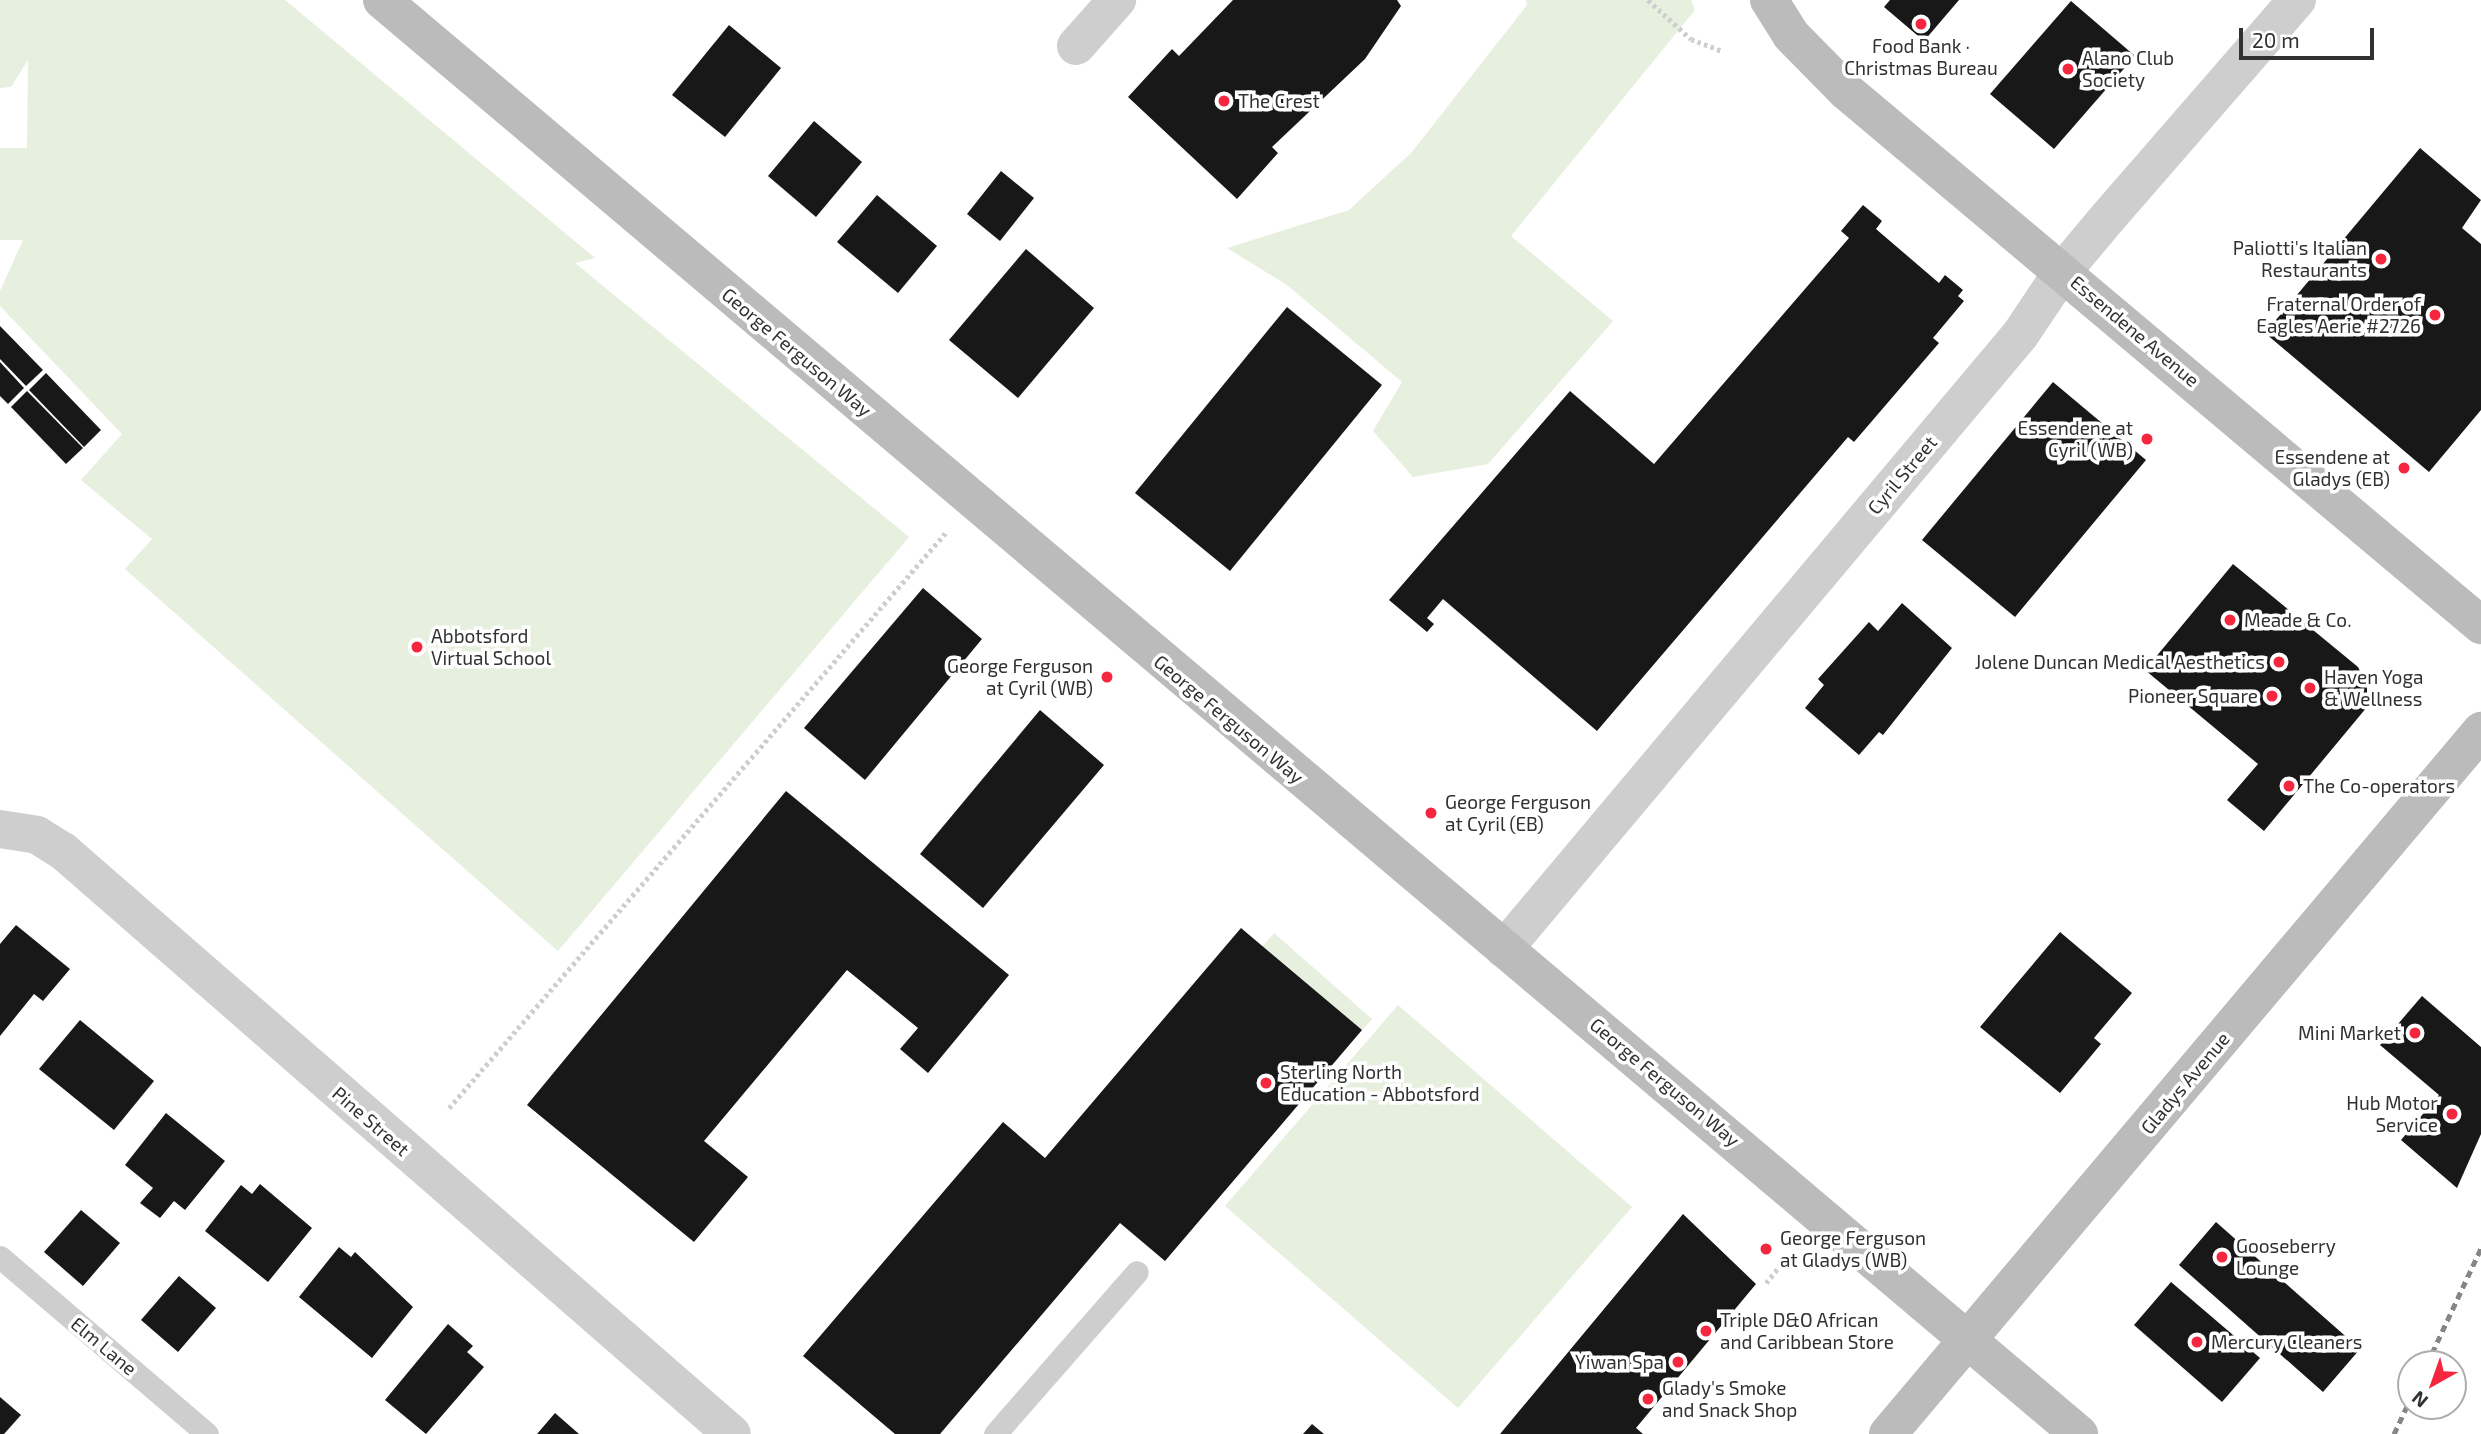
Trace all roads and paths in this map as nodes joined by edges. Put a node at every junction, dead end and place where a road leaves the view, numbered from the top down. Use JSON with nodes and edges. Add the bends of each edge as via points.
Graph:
{"nodes":[{"id":1,"x":382,"y":0,"type":"edge"},
{"id":2,"x":1116,"y":0,"type":"edge"},
{"id":3,"x":1648,"y":0,"type":"edge"},
{"id":4,"x":1769,"y":0,"type":"edge"},
{"id":5,"x":2297,"y":0,"type":"edge"},
{"id":6,"x":1076,"y":46,"type":"dead end"},
{"id":7,"x":1723,"y":51,"type":"dead end"},
{"id":8,"x":2063,"y":271,"type":"junction"},
{"id":9,"x":972,"y":501,"type":"junction"},
{"id":10,"x":2481,"y":625,"type":"edge"},
{"id":11,"x":2481,"y":731,"type":"edge"},
{"id":12,"x":0,"y":830,"type":"edge"},
{"id":13,"x":1504,"y":949,"type":"junction"},
{"id":14,"x":449,"y":1108,"type":"dead end"},
{"id":15,"x":0,"y":1257,"type":"edge"},
{"id":16,"x":1779,"y":1267,"type":"dead end"},
{"id":17,"x":1138,"y":1272,"type":"dead end"},
{"id":18,"x":1766,"y":1283,"type":"dead end"},
{"id":19,"x":1968,"y":1338,"type":"junction"},
{"id":20,"x":208,"y":1434,"type":"edge"},
{"id":21,"x":732,"y":1434,"type":"edge"},
{"id":22,"x":995,"y":1434,"type":"edge"},
{"id":23,"x":1888,"y":1434,"type":"edge"},
{"id":24,"x":2080,"y":1434,"type":"edge"}],
"edges":[{"from":1,"to":9,"type":"main road","name":"George Ferguson Way"},
{"from":2,"to":6,"type":"street"},
{"from":3,"to":7,"type":"path","via":[[1691,39]]},
{"from":4,"to":8,"type":"main road","name":"Essendene Avenue","via":[[1790,36],[1846,91]]},
{"from":5,"to":8,"type":"street","name":"Cyril Street"},
{"from":8,"to":10,"type":"main road","name":"Essendene Avenue"},
{"from":8,"to":13,"type":"street","name":"Cyril Street","via":[[2021,335]]},
{"from":9,"to":13,"type":"main road","name":"George Ferguson Way"},
{"from":9,"to":14,"type":"path"},
{"from":11,"to":19,"type":"main road","name":"Gladys Avenue"},
{"from":12,"to":21,"type":"street","name":"Pine Street","via":[[37,835],[63,851]]},
{"from":13,"to":19,"type":"main road","name":"George Ferguson Way"},
{"from":15,"to":20,"type":"lane","name":"Elm Lane"},
{"from":16,"to":18,"type":"path"},
{"from":17,"to":22,"type":"lane"},
{"from":19,"to":23,"type":"main road","name":"Gladys Avenue"},
{"from":19,"to":24,"type":"main road","name":"George Ferguson Way"}]}
